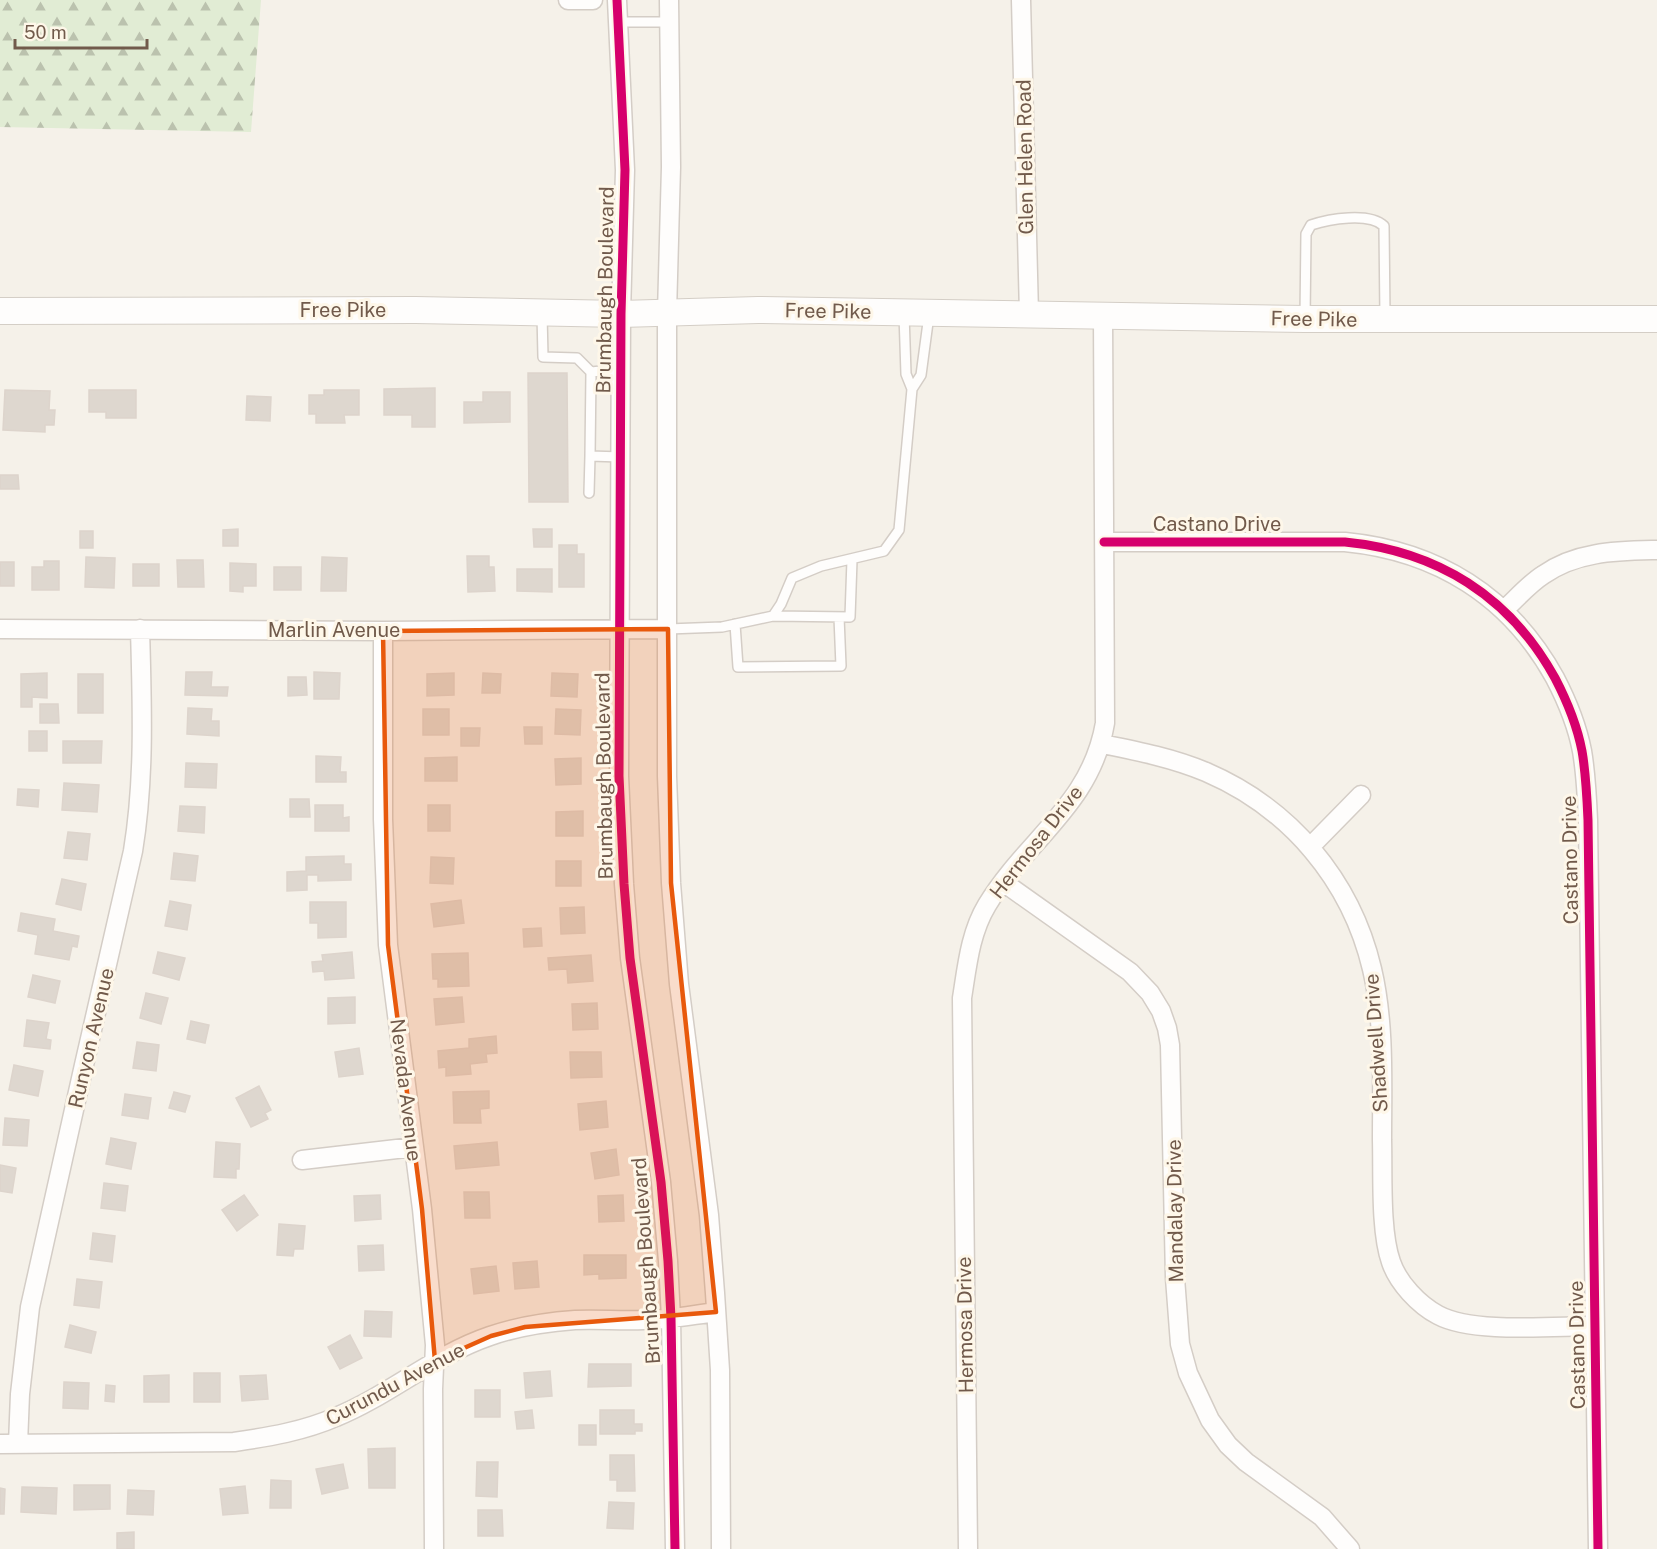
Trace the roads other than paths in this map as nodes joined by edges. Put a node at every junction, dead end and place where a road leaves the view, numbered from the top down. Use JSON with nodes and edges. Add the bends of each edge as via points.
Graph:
{"nodes":[{"id":1,"x":568,"y":0,"type":"edge"},
{"id":2,"x":593,"y":0,"type":"edge"},
{"id":3,"x":617,"y":0,"type":"edge"},
{"id":4,"x":669,"y":0,"type":"edge"},
{"id":5,"x":1021,"y":0,"type":"edge"},
{"id":6,"x":618,"y":22,"type":"junction"},
{"id":7,"x":669,"y":22,"type":"junction"},
{"id":8,"x":0,"y":311,"type":"edge"},
{"id":9,"x":904,"y":312,"type":"junction"},
{"id":10,"x":930,"y":312,"type":"junction"},
{"id":11,"x":542,"y":313,"type":"junction"},
{"id":12,"x":667,"y":313,"type":"junction"},
{"id":13,"x":621,"y":314,"type":"junction"},
{"id":14,"x":1029,"y":314,"type":"junction"},
{"id":15,"x":1103,"y":316,"type":"junction"},
{"id":16,"x":1305,"y":319,"type":"junction"},
{"id":17,"x":1657,"y":319,"type":"edge"},
{"id":18,"x":1385,"y":320,"type":"junction"},
{"id":19,"x":621,"y":369,"type":"junction"},
{"id":20,"x":591,"y":372,"type":"junction"},
{"id":21,"x":912,"y":389,"type":"junction"},
{"id":22,"x":590,"y":456,"type":"junction"},
{"id":23,"x":621,"y":457,"type":"junction"},
{"id":24,"x":589,"y":493,"type":"dead end"},
{"id":25,"x":1104,"y":542,"type":"junction"},
{"id":26,"x":1657,"y":550,"type":"edge"},
{"id":27,"x":852,"y":560,"type":"junction"},
{"id":28,"x":1504,"y":610,"type":"junction"},
{"id":29,"x":773,"y":616,"type":"junction"},
{"id":30,"x":839,"y":617,"type":"junction"},
{"id":31,"x":735,"y":624,"type":"junction"},
{"id":32,"x":668,"y":628,"type":"junction"},
{"id":33,"x":0,"y":629,"type":"edge"},
{"id":34,"x":140,"y":629,"type":"junction"},
{"id":35,"x":619,"y":629,"type":"junction"},
{"id":36,"x":383,"y":631,"type":"junction"},
{"id":37,"x":1102,"y":744,"type":"junction"},
{"id":38,"x":1361,"y":795,"type":"dead end"},
{"id":39,"x":1310,"y":847,"type":"junction"},
{"id":40,"x":1003,"y":882,"type":"junction"},
{"id":41,"x":414,"y":1147,"type":"junction"},
{"id":42,"x":302,"y":1160,"type":"dead end"},
{"id":43,"x":717,"y":1312,"type":"junction"},
{"id":44,"x":671,"y":1318,"type":"junction"},
{"id":45,"x":1595,"y":1326,"type":"junction"},
{"id":46,"x":435,"y":1361,"type":"junction"},
{"id":47,"x":9,"y":1444,"type":"edge"},
{"id":48,"x":434,"y":1549,"type":"edge"},
{"id":49,"x":675,"y":1549,"type":"edge"},
{"id":50,"x":721,"y":1549,"type":"edge"},
{"id":51,"x":968,"y":1549,"type":"edge"},
{"id":52,"x":1350,"y":1549,"type":"edge"},
{"id":53,"x":1598,"y":1549,"type":"edge"}],
"edges":[{"from":1,"to":2,"type":"street"},
{"from":3,"to":6,"type":"street","name":"Brumbaugh Boulevard"},
{"from":4,"to":7,"type":"street"},
{"from":5,"to":14,"type":"street","name":"Glen Helen Road"},
{"from":6,"to":7,"type":"lane"},
{"from":6,"to":13,"type":"street","name":"Brumbaugh Boulevard","via":[[625,170]]},
{"from":7,"to":12,"type":"street"},
{"from":8,"to":11,"type":"main road","name":"Free Pike"},
{"from":9,"to":10,"type":"main road","name":"Free Pike"},
{"from":9,"to":12,"type":"main road","name":"Free Pike"},
{"from":9,"to":21,"type":"lane","via":[[906,374]]},
{"from":10,"to":14,"type":"main road","name":"Free Pike"},
{"from":10,"to":21,"type":"lane","via":[[921,375]]},
{"from":11,"to":13,"type":"main road","name":"Free Pike"},
{"from":11,"to":20,"type":"lane","via":[[543,357],[577,358]]},
{"from":12,"to":13,"type":"main road","name":"Free Pike"},
{"from":12,"to":32,"type":"street"},
{"from":13,"to":19,"type":"street","name":"Brumbaugh Boulevard"},
{"from":14,"to":15,"type":"main road","name":"Free Pike"},
{"from":15,"to":16,"type":"main road","name":"Free Pike"},
{"from":15,"to":25,"type":"street","name":"Hermosa Drive"},
{"from":16,"to":18,"type":"main road","name":"Free Pike"},
{"from":16,"to":18,"type":"lane","via":[[1306,234],[1311,225],[1341,218],[1370,219],[1384,226]]},
{"from":17,"to":18,"type":"main road","name":"Free Pike"},
{"from":19,"to":20,"type":"lane"},
{"from":19,"to":23,"type":"street","name":"Brumbaugh Boulevard"},
{"from":20,"to":22,"type":"lane"},
{"from":21,"to":27,"type":"lane","via":[[898,530],[884,551]]},
{"from":22,"to":23,"type":"lane"},
{"from":22,"to":24,"type":"lane"},
{"from":23,"to":35,"type":"street","name":"Brumbaugh Boulevard"},
{"from":25,"to":28,"type":"street","name":"Castano Drive","via":[[1372,544],[1431,562],[1464,580]]},
{"from":25,"to":37,"type":"street","name":"Hermosa Drive"},
{"from":26,"to":28,"type":"street","via":[[1609,551],[1564,563],[1536,580]]},
{"from":27,"to":29,"type":"lane","via":[[792,578]]},
{"from":27,"to":30,"type":"lane","via":[[850,617]]},
{"from":28,"to":45,"type":"street","name":"Castano Drive","via":[[1544,659],[1563,694],[1574,721],[1586,777]]},
{"from":29,"to":30,"type":"lane"},
{"from":29,"to":31,"type":"lane"},
{"from":30,"to":31,"type":"lane","via":[[841,666],[738,667]]},
{"from":31,"to":32,"type":"lane"},
{"from":32,"to":35,"type":"street","name":"Marlin Avenue"},
{"from":32,"to":43,"type":"street","via":[[671,883]]},
{"from":33,"to":34,"type":"street","name":"Marlin Avenue"},
{"from":34,"to":36,"type":"street","name":"Marlin Avenue"},
{"from":34,"to":47,"type":"street","name":"Runyon Avenue","via":[[142,732],[138,821],[30,1307]]},
{"from":35,"to":36,"type":"street","name":"Marlin Avenue"},
{"from":35,"to":44,"type":"street","name":"Brumbaugh Boulevard","via":[[625,894],[660,1182]]},
{"from":36,"to":41,"type":"street","name":"Nevada Avenue","via":[[388,945]]},
{"from":37,"to":39,"type":"street","name":"Shadwell Drive","via":[[1150,754],[1237,787],[1264,805]]},
{"from":37,"to":40,"type":"street","name":"Hermosa Drive","via":[[1067,808]]},
{"from":38,"to":39,"type":"street"},
{"from":39,"to":45,"type":"street","name":"Shadwell Drive","via":[[1345,896],[1372,969],[1381,1053],[1386,1228],[1391,1262],[1400,1280],[1428,1309],[1459,1323],[1479,1327]]},
{"from":40,"to":51,"type":"street","name":"Hermosa Drive","via":[[975,931],[962,998]]},
{"from":40,"to":52,"type":"street","name":"Mandalay Drive","via":[[1130,972],[1161,1011],[1170,1046],[1175,1278],[1180,1344],[1188,1373],[1210,1420],[1228,1445],[1322,1517]]},
{"from":41,"to":42,"type":"street"},
{"from":41,"to":46,"type":"street","name":"Nevada Avenue"},
{"from":43,"to":44,"type":"street","name":"Curundu Avenue"},
{"from":43,"to":50,"type":"street"},
{"from":44,"to":46,"type":"street","name":"Curundu Avenue","via":[[575,1320],[525,1327],[491,1336]]},
{"from":44,"to":49,"type":"street","name":"Brumbaugh Boulevard"},
{"from":45,"to":53,"type":"street","name":"Castano Drive"},
{"from":46,"to":47,"type":"street","name":"Curundu Avenue","via":[[338,1417],[270,1437],[234,1442]]},
{"from":46,"to":48,"type":"street","name":"Nevada Avenue"}]}
